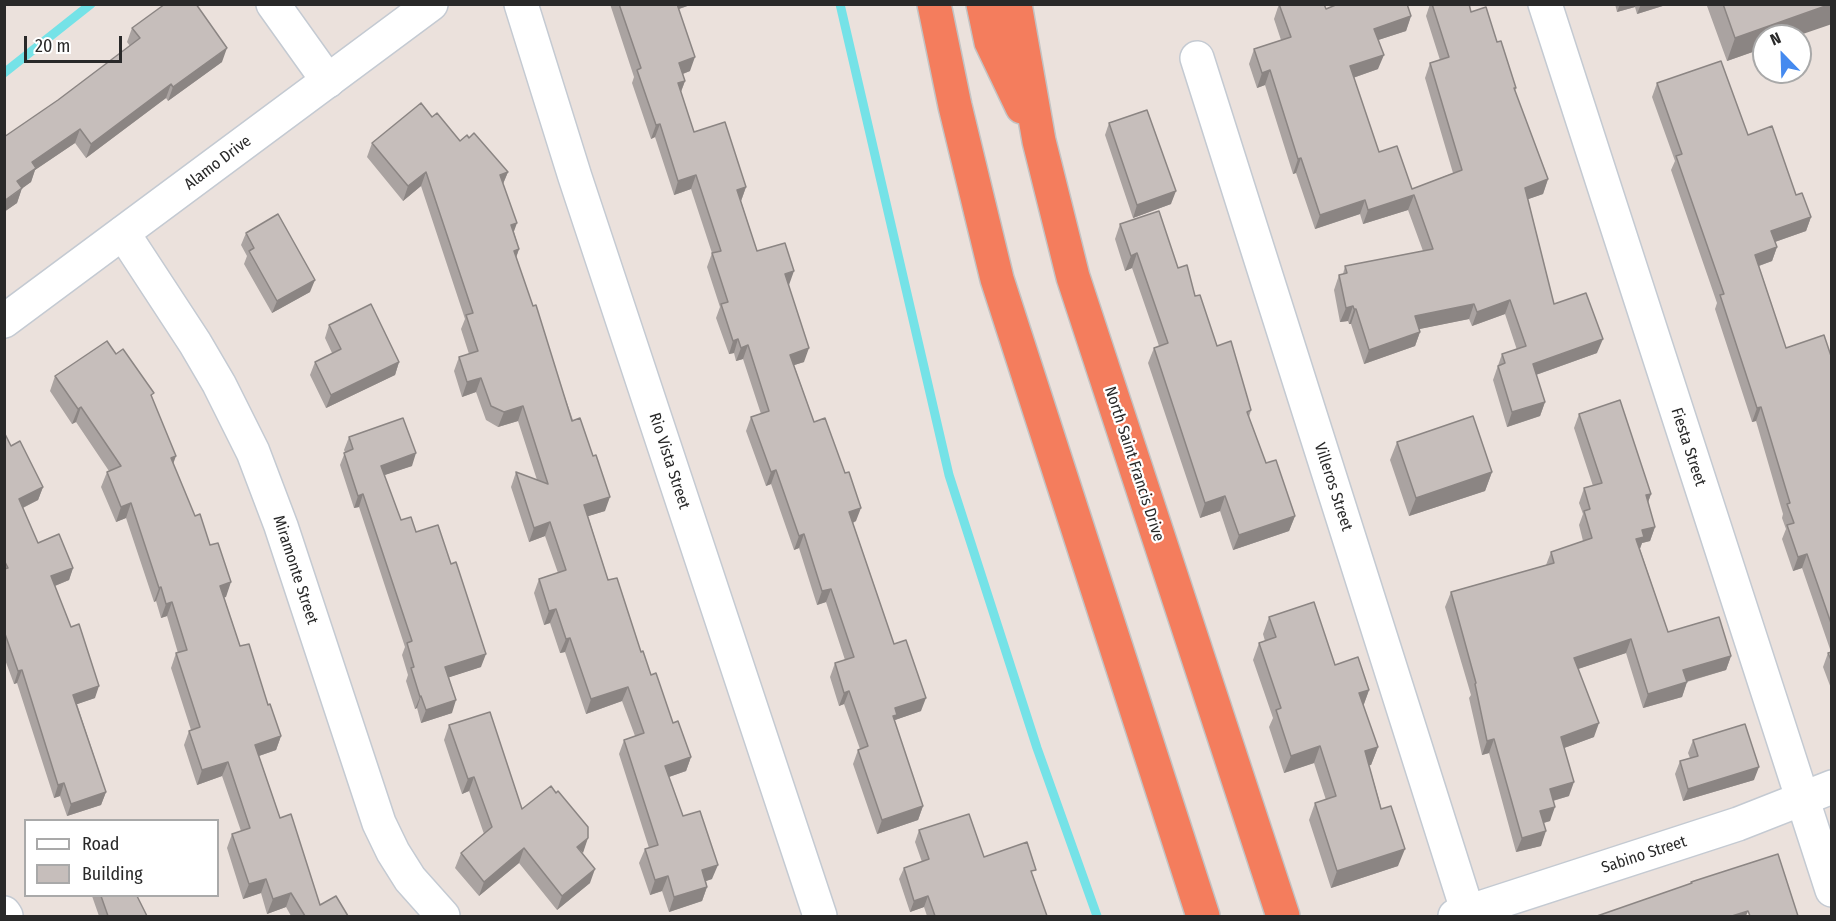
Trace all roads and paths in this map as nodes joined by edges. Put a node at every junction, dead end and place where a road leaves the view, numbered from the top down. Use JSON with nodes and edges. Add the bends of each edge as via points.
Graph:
{"nodes":[{"id":1,"x":273,"y":4,"type":"edge"},
{"id":2,"x":431,"y":4,"type":"edge"},
{"id":3,"x":521,"y":4,"type":"edge"},
{"id":4,"x":934,"y":4,"type":"edge"},
{"id":5,"x":983,"y":4,"type":"edge"},
{"id":6,"x":1015,"y":4,"type":"edge"},
{"id":7,"x":1545,"y":4,"type":"edge"},
{"id":8,"x":1197,"y":58,"type":"dead end"},
{"id":9,"x":328,"y":81,"type":"junction"},
{"id":10,"x":1039,"y":141,"type":"junction"},
{"id":11,"x":123,"y":233,"type":"junction"},
{"id":12,"x":4,"y":321,"type":"edge"},
{"id":13,"x":1832,"y":787,"type":"edge"},
{"id":14,"x":1802,"y":800,"type":"junction"},
{"id":15,"x":1832,"y":890,"type":"edge"},
{"id":16,"x":1464,"y":915,"type":"edge"},
{"id":17,"x":443,"y":916,"type":"edge"},
{"id":18,"x":820,"y":916,"type":"edge"},
{"id":19,"x":1203,"y":916,"type":"edge"},
{"id":20,"x":1283,"y":916,"type":"edge"}],
"edges":[{"from":1,"to":9,"type":"street"},
{"from":2,"to":9,"type":"street","name":"Alamo Drive"},
{"from":3,"to":18,"type":"street","name":"Rio Vista Street"},
{"from":4,"to":19,"type":"highway","via":[[997,279]]},
{"from":5,"to":10,"type":"highway","via":[[991,42]]},
{"from":6,"to":10,"type":"highway","name":"North Saint Francis Drive"},
{"from":7,"to":14,"type":"street","name":"Fiesta Street"},
{"from":8,"to":16,"type":"street","name":"Villeros Street"},
{"from":9,"to":11,"type":"street","name":"Alamo Drive"},
{"from":10,"to":20,"type":"highway","name":"North Saint Francis Drive","via":[[1073,277]]},
{"from":11,"to":12,"type":"street","name":"Alamo Drive"},
{"from":11,"to":17,"type":"street","name":"Miramonte Street","via":[[195,343],[253,452],[380,824],[410,879]]},
{"from":13,"to":14,"type":"street","name":"Sabino Street"},
{"from":14,"to":15,"type":"street","name":"Fiesta Street"},
{"from":14,"to":16,"type":"street","name":"Sabino Street"}]}
